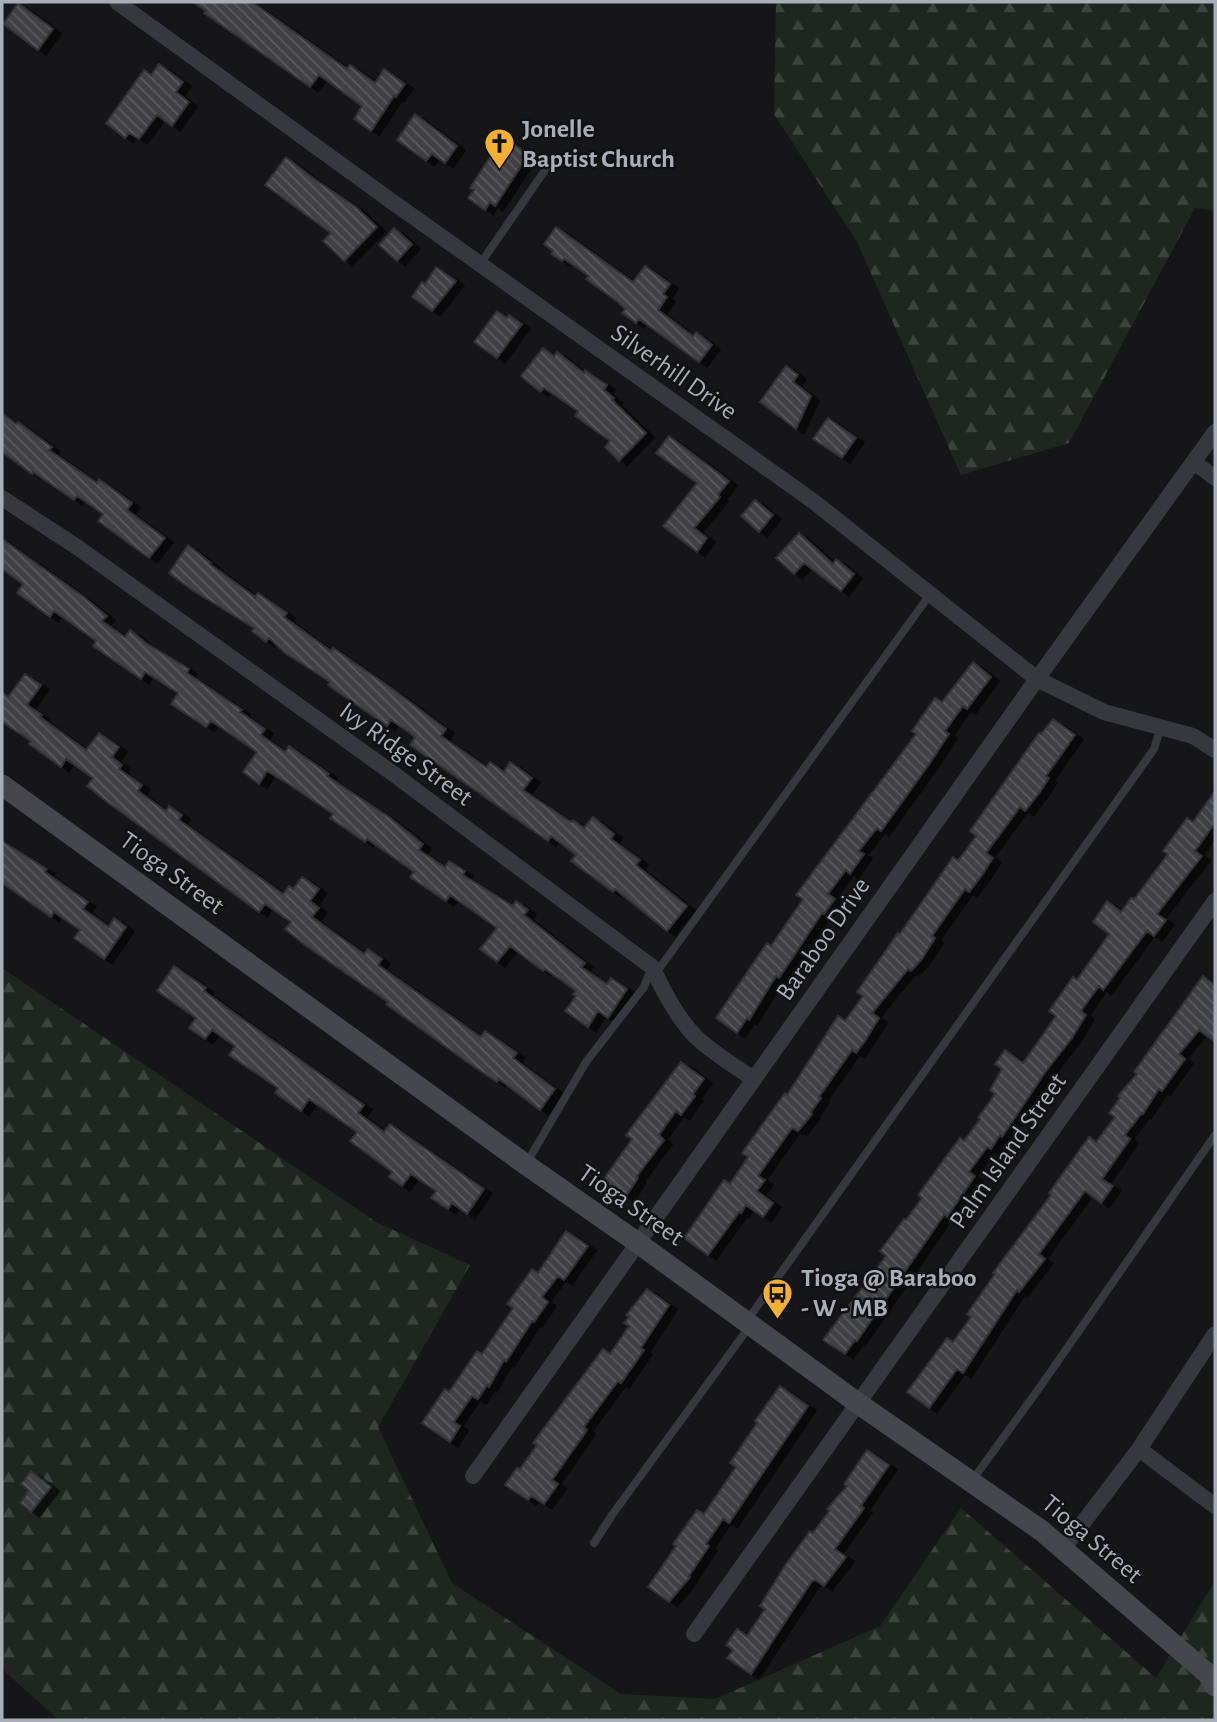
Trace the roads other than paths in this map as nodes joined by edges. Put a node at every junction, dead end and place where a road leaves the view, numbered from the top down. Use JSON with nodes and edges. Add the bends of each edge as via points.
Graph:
{"nodes":[{"id":1,"x":117,"y":2,"type":"edge"},
{"id":2,"x":548,"y":166,"type":"dead end"},
{"id":3,"x":480,"y":264,"type":"junction"},
{"id":4,"x":1215,"y":432,"type":"edge"},
{"id":5,"x":1194,"y":462,"type":"junction"},
{"id":6,"x":1215,"y":478,"type":"edge"},
{"id":7,"x":2,"y":498,"type":"edge"},
{"id":8,"x":931,"y":593,"type":"junction"},
{"id":9,"x":1037,"y":679,"type":"junction"},
{"id":10,"x":1161,"y":727,"type":"junction"},
{"id":11,"x":1215,"y":750,"type":"edge"},
{"id":12,"x":2,"y":785,"type":"edge"},
{"id":13,"x":1215,"y":901,"type":"edge"},
{"id":14,"x":654,"y":970,"type":"junction"},
{"id":15,"x":754,"y":1079,"type":"junction"},
{"id":16,"x":1215,"y":1135,"type":"edge"},
{"id":17,"x":525,"y":1164,"type":"junction"},
{"id":18,"x":638,"y":1243,"type":"junction"},
{"id":19,"x":748,"y":1323,"type":"junction"},
{"id":20,"x":1215,"y":1334,"type":"edge"},
{"id":21,"x":859,"y":1404,"type":"junction"},
{"id":22,"x":1139,"y":1449,"type":"junction"},
{"id":23,"x":473,"y":1476,"type":"dead end"},
{"id":24,"x":971,"y":1482,"type":"junction"},
{"id":25,"x":1215,"y":1506,"type":"edge"},
{"id":26,"x":594,"y":1543,"type":"dead end"},
{"id":27,"x":1063,"y":1549,"type":"junction"},
{"id":28,"x":694,"y":1634,"type":"dead end"},
{"id":29,"x":1215,"y":1686,"type":"edge"}],
"edges":[{"from":1,"to":3,"type":"street","name":"Silverhill Drive"},
{"from":2,"to":3,"type":"lane"},
{"from":3,"to":8,"type":"street","name":"Silverhill Drive","via":[[813,501]]},
{"from":4,"to":5,"type":"street","name":"Baraboo Drive"},
{"from":5,"to":6,"type":"street"},
{"from":5,"to":9,"type":"street","name":"Baraboo Drive"},
{"from":7,"to":14,"type":"street","name":"Ivy Ridge Street","via":[[395,775]]},
{"from":8,"to":9,"type":"street","name":"Silverhill Drive"},
{"from":8,"to":14,"type":"lane"},
{"from":9,"to":10,"type":"street","name":"Silverhill Drive","via":[[1104,712]]},
{"from":9,"to":15,"type":"street","name":"Baraboo Drive"},
{"from":10,"to":11,"type":"street","name":"Silverhill Drive","via":[[1193,736]]},
{"from":10,"to":19,"type":"lane","via":[[1154,748]]},
{"from":12,"to":17,"type":"street","name":"Tioga Street"},
{"from":13,"to":21,"type":"street","name":"Palm Island Street"},
{"from":14,"to":15,"type":"street","name":"Ivy Ridge Street","via":[[694,1035]]},
{"from":14,"to":17,"type":"lane","via":[[586,1062]]},
{"from":15,"to":18,"type":"street","name":"Baraboo Drive"},
{"from":16,"to":24,"type":"lane"},
{"from":17,"to":18,"type":"street","name":"Tioga Street"},
{"from":18,"to":19,"type":"street","name":"Tioga Street"},
{"from":18,"to":23,"type":"street","name":"Baraboo Drive"},
{"from":19,"to":21,"type":"street","name":"Tioga Street"},
{"from":19,"to":26,"type":"lane"},
{"from":20,"to":22,"type":"street"},
{"from":21,"to":24,"type":"street","name":"Tioga Street"},
{"from":21,"to":28,"type":"street","name":"Palm Island Street"},
{"from":22,"to":25,"type":"street"},
{"from":22,"to":27,"type":"street"},
{"from":24,"to":27,"type":"street","name":"Tioga Street"},
{"from":27,"to":29,"type":"street","name":"Tioga Street"}]}
